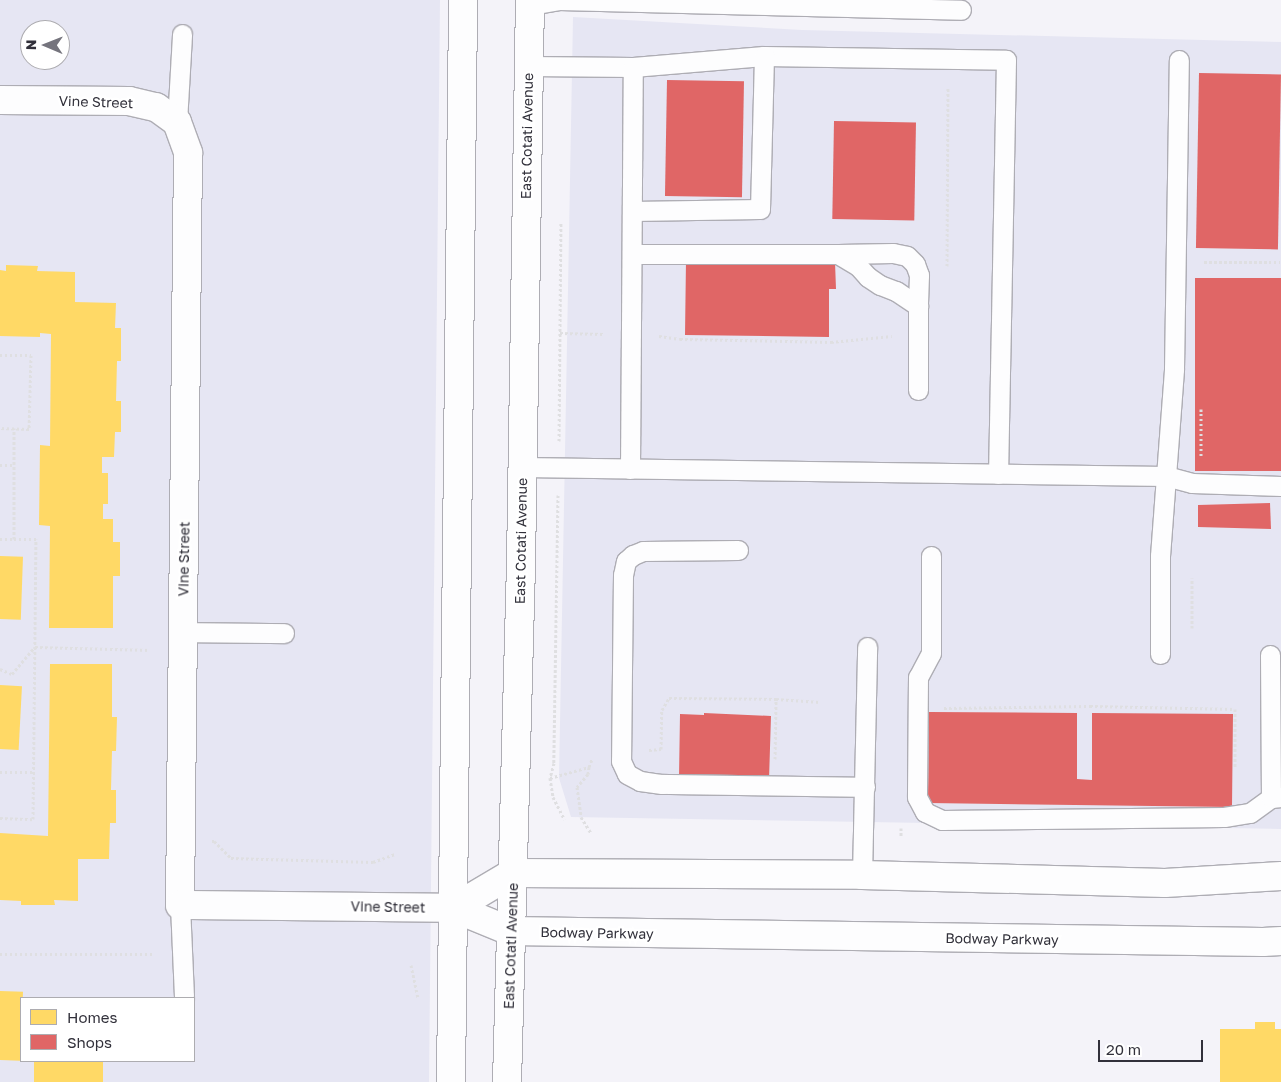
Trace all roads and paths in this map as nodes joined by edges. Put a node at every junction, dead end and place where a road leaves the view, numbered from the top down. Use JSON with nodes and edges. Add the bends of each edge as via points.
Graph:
{"nodes":[{"id":1,"x":463,"y":0,"type":"edge"},
{"id":2,"x":531,"y":3,"type":"edge"},
{"id":3,"x":961,"y":10,"type":"dead end"},
{"id":4,"x":182,"y":34,"type":"dead end"},
{"id":5,"x":764,"y":56,"type":"junction"},
{"id":6,"x":948,"y":59,"type":"junction"},
{"id":7,"x":1179,"y":60,"type":"dead end"},
{"id":8,"x":528,"y":66,"type":"junction"},
{"id":9,"x":633,"y":66,"type":"junction"},
{"id":10,"x":0,"y":100,"type":"edge"},
{"id":11,"x":176,"y":122,"type":"junction"},
{"id":12,"x":632,"y":210,"type":"junction"},
{"id":13,"x":561,"y":214,"type":"dead end"},
{"id":14,"x":632,"y":254,"type":"junction"},
{"id":15,"x":838,"y":254,"type":"junction"},
{"id":16,"x":1203,"y":262,"type":"dead end"},
{"id":17,"x":1280,"y":262,"type":"dead end"},
{"id":18,"x":947,"y":272,"type":"dead end"},
{"id":19,"x":918,"y":306,"type":"junction"},
{"id":20,"x":560,"y":333,"type":"junction"},
{"id":21,"x":604,"y":334,"type":"dead end"},
{"id":22,"x":654,"y":335,"type":"dead end"},
{"id":23,"x":899,"y":336,"type":"dead end"},
{"id":24,"x":0,"y":355,"type":"edge"},
{"id":25,"x":918,"y":390,"type":"dead end"},
{"id":26,"x":0,"y":428,"type":"edge"},
{"id":27,"x":14,"y":428,"type":"junction"},
{"id":28,"x":0,"y":465,"type":"edge"},
{"id":29,"x":14,"y":465,"type":"junction"},
{"id":30,"x":522,"y":468,"type":"junction"},
{"id":31,"x":558,"y":468,"type":"junction"},
{"id":32,"x":630,"y":469,"type":"junction"},
{"id":33,"x":998,"y":474,"type":"junction"},
{"id":34,"x":1166,"y":476,"type":"junction"},
{"id":35,"x":1281,"y":486,"type":"edge"},
{"id":36,"x":0,"y":539,"type":"edge"},
{"id":37,"x":14,"y":539,"type":"junction"},
{"id":38,"x":738,"y":550,"type":"dead end"},
{"id":39,"x":931,"y":556,"type":"dead end"},
{"id":40,"x":1192,"y":578,"type":"dead end"},
{"id":41,"x":1192,"y":628,"type":"dead end"},
{"id":42,"x":183,"y":632,"type":"junction"},
{"id":43,"x":284,"y":632,"type":"dead end"},
{"id":44,"x":35,"y":647,"type":"junction"},
{"id":45,"x":867,"y":647,"type":"dead end"},
{"id":46,"x":156,"y":650,"type":"dead end"},
{"id":47,"x":1160,"y":654,"type":"dead end"},
{"id":48,"x":1270,"y":655,"type":"dead end"},
{"id":49,"x":0,"y":669,"type":"edge"},
{"id":50,"x":776,"y":699,"type":"junction"},
{"id":51,"x":820,"y":702,"type":"dead end"},
{"id":52,"x":938,"y":708,"type":"dead end"},
{"id":53,"x":644,"y":750,"type":"dead end"},
{"id":54,"x":775,"y":761,"type":"dead end"},
{"id":55,"x":588,"y":767,"type":"dead end"},
{"id":56,"x":1235,"y":768,"type":"dead end"},
{"id":57,"x":0,"y":772,"type":"edge"},
{"id":58,"x":33,"y":772,"type":"junction"},
{"id":59,"x":865,"y":787,"type":"junction"},
{"id":60,"x":1276,"y":797,"type":"edge"},
{"id":61,"x":0,"y":818,"type":"edge"},
{"id":62,"x":564,"y":819,"type":"dead end"},
{"id":63,"x":591,"y":833,"type":"dead end"},
{"id":64,"x":207,"y":841,"type":"dead end"},
{"id":65,"x":395,"y":854,"type":"dead end"},
{"id":66,"x":513,"y":873,"type":"junction"},
{"id":67,"x":862,"y":876,"type":"junction"},
{"id":68,"x":1281,"y":876,"type":"edge"},
{"id":69,"x":180,"y":905,"type":"junction"},
{"id":70,"x":454,"y":908,"type":"junction"},
{"id":71,"x":510,"y":931,"type":"junction"},
{"id":72,"x":1281,"y":941,"type":"edge"},
{"id":73,"x":0,"y":954,"type":"edge"},
{"id":74,"x":159,"y":954,"type":"dead end"},
{"id":75,"x":184,"y":996,"type":"dead end"},
{"id":76,"x":451,"y":1082,"type":"edge"},
{"id":77,"x":507,"y":1082,"type":"edge"}],
"edges":[{"from":1,"to":70,"type":"street"},
{"from":2,"to":3,"type":"lane","via":[[559,0]]},
{"from":2,"to":8,"type":"street","name":"East Cotati Avenue"},
{"from":4,"to":11,"type":"lane"},
{"from":5,"to":6,"type":"lane"},
{"from":5,"to":9,"type":"lane"},
{"from":5,"to":12,"type":"lane","via":[[760,209]]},
{"from":6,"to":18,"type":"path"},
{"from":6,"to":33,"type":"lane","via":[[1006,60]]},
{"from":7,"to":34,"type":"lane","via":[[1174,369]]},
{"from":8,"to":9,"type":"lane"},
{"from":8,"to":30,"type":"street","name":"East Cotati Avenue"},
{"from":9,"to":12,"type":"lane"},
{"from":10,"to":11,"type":"street","name":"Vine Street","via":[[129,101],[156,107]]},
{"from":11,"to":42,"type":"street","name":"Vine Street","via":[[188,153]]},
{"from":12,"to":14,"type":"lane"},
{"from":13,"to":20,"type":"path"},
{"from":14,"to":15,"type":"lane"},
{"from":14,"to":32,"type":"lane"},
{"from":15,"to":19,"type":"lane","via":[[880,285]]},
{"from":15,"to":19,"type":"lane","via":[[892,253],[907,256],[919,275]]},
{"from":16,"to":17,"type":"path"},
{"from":19,"to":25,"type":"lane"},
{"from":20,"to":21,"type":"path"},
{"from":20,"to":31,"type":"path"},
{"from":22,"to":23,"type":"path","via":[[680,340],[831,342],[881,335]]},
{"from":24,"to":27,"type":"path","via":[[31,355],[30,429]]},
{"from":26,"to":27,"type":"path"},
{"from":27,"to":29,"type":"path"},
{"from":28,"to":29,"type":"path"},
{"from":29,"to":37,"type":"path"},
{"from":30,"to":31,"type":"lane"},
{"from":30,"to":66,"type":"street","name":"East Cotati Avenue"},
{"from":31,"to":32,"type":"lane"},
{"from":31,"to":62,"type":"path","via":[[554,763],[550,778],[553,797]]},
{"from":32,"to":33,"type":"lane"},
{"from":33,"to":34,"type":"lane"},
{"from":34,"to":35,"type":"lane","via":[[1192,483]]},
{"from":34,"to":47,"type":"lane","via":[[1160,556]]},
{"from":36,"to":37,"type":"path"},
{"from":37,"to":44,"type":"path","via":[[36,539]]},
{"from":38,"to":59,"type":"lane","via":[[643,551],[626,561],[623,575],[621,761],[627,774],[640,781],[662,784]]},
{"from":39,"to":60,"type":"lane","via":[[931,652],[918,676],[917,797],[925,812],[942,820],[1224,817],[1250,813]]},
{"from":40,"to":41,"type":"path"},
{"from":42,"to":43,"type":"lane"},
{"from":42,"to":69,"type":"street","name":"Vine Street"},
{"from":44,"to":46,"type":"path"},
{"from":44,"to":49,"type":"path","via":[[12,674]]},
{"from":44,"to":58,"type":"path"},
{"from":45,"to":59,"type":"lane"},
{"from":48,"to":60,"type":"lane"},
{"from":50,"to":51,"type":"path"},
{"from":50,"to":53,"type":"path","via":[[669,698],[662,710],[662,749]]},
{"from":50,"to":54,"type":"path"},
{"from":52,"to":56,"type":"path","via":[[1090,706],[1235,709]]},
{"from":55,"to":63,"type":"path","via":[[588,774],[577,787],[581,818]]},
{"from":57,"to":58,"type":"path"},
{"from":58,"to":61,"type":"path","via":[[32,819]]},
{"from":59,"to":67,"type":"lane"},
{"from":64,"to":65,"type":"path","via":[[214,841],[231,858],[373,862]]},
{"from":66,"to":67,"type":"street"},
{"from":66,"to":70,"type":"street"},
{"from":66,"to":71,"type":"street","name":"East Cotati Avenue"},
{"from":67,"to":68,"type":"street","via":[[1165,882]]},
{"from":69,"to":70,"type":"street","name":"Vine Street"},
{"from":69,"to":75,"type":"lane"},
{"from":70,"to":71,"type":"street","name":"Bodway Parkway"},
{"from":70,"to":76,"type":"street"},
{"from":71,"to":72,"type":"street","name":"Bodway Parkway"},
{"from":71,"to":77,"type":"street","name":"East Cotati Avenue"},
{"from":73,"to":74,"type":"path"}]}
